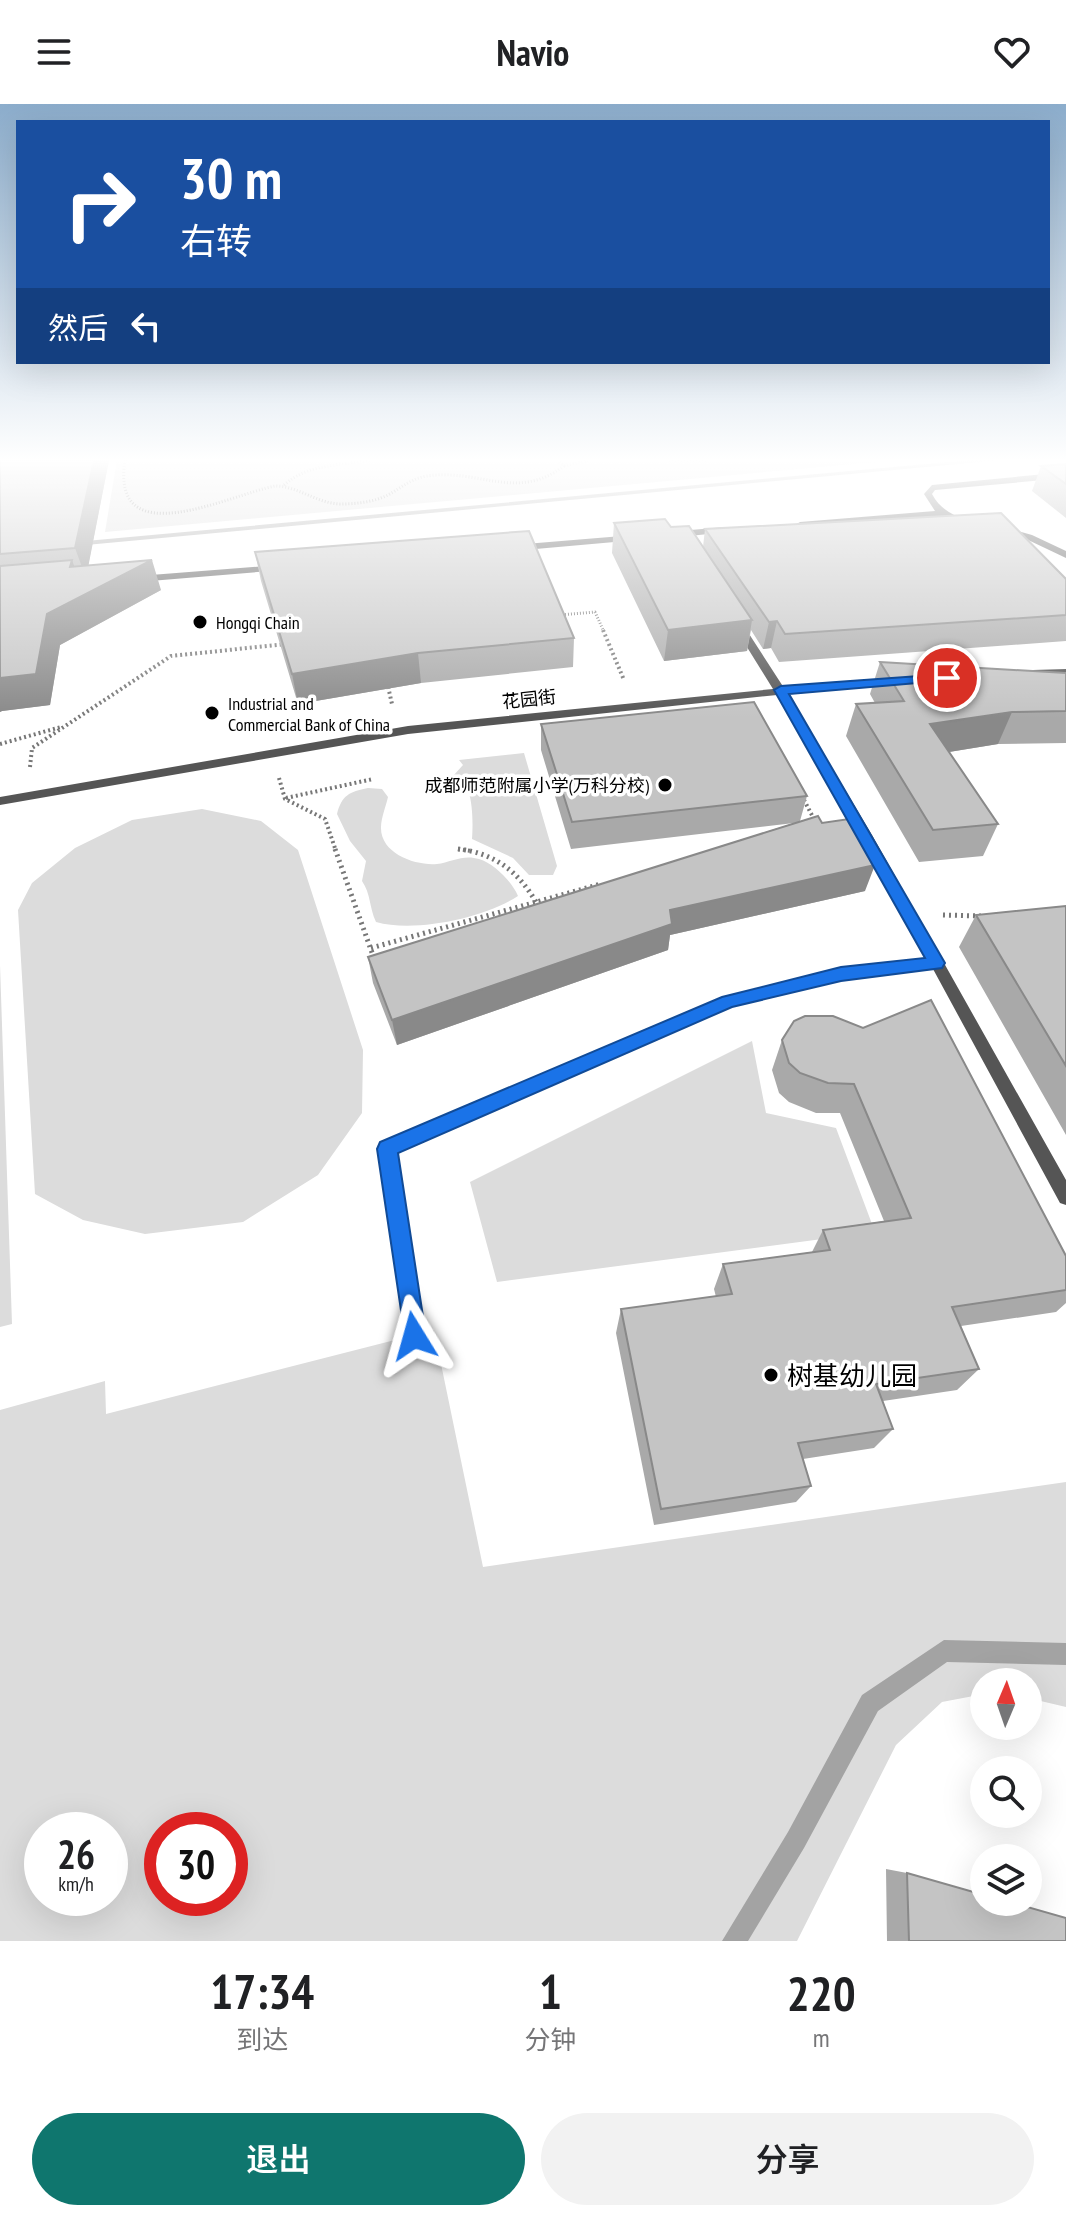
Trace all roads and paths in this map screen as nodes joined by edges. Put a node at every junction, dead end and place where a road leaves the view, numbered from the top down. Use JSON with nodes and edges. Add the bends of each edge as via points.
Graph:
{"nodes":[{"id":1,"x":543,"y":546,"type":"edge"},
{"id":2,"x":1047,"y":546,"type":"edge"},
{"id":3,"x":504,"y":549,"type":"edge"},
{"id":4,"x":1066,"y":555,"type":"edge"},
{"id":5,"x":297,"y":566,"type":"edge"},
{"id":6,"x":122,"y":581,"type":"edge"},
{"id":7,"x":729,"y":611,"type":"edge"},
{"id":8,"x":547,"y":617,"type":"edge"},
{"id":9,"x":296,"y":643,"type":"edge"},
{"id":10,"x":617,"y":665,"type":"dead end"},
{"id":11,"x":1066,"y":672,"type":"edge"},
{"id":12,"x":1021,"y":674,"type":"edge"},
{"id":13,"x":385,"y":676,"type":"edge"},
{"id":14,"x":903,"y":680,"type":"edge"},
{"id":15,"x":781,"y":690,"type":"junction"},
{"id":16,"x":65,"y":726,"type":"junction"},
{"id":17,"x":399,"y":732,"type":"junction"},
{"id":18,"x":0,"y":744,"type":"edge"},
{"id":19,"x":32,"y":748,"type":"dead end"},
{"id":20,"x":274,"y":753,"type":"junction"},
{"id":21,"x":373,"y":779,"type":"dead end"},
{"id":22,"x":285,"y":799,"type":"junction"},
{"id":23,"x":803,"y":799,"type":"edge"},
{"id":24,"x":0,"y":801,"type":"edge"},
{"id":25,"x":817,"y":825,"type":"edge"},
{"id":26,"x":458,"y":849,"type":"dead end"},
{"id":27,"x":612,"y":881,"type":"edge"},
{"id":28,"x":901,"y":901,"type":"junction"},
{"id":29,"x":536,"y":902,"type":"junction"},
{"id":30,"x":984,"y":916,"type":"edge"},
{"id":31,"x":371,"y":948,"type":"junction"},
{"id":32,"x":936,"y":963,"type":"junction"},
{"id":33,"x":379,"y":971,"type":"edge"},
{"id":34,"x":1066,"y":1197,"type":"edge"},
{"id":35,"x":414,"y":1336,"type":"dead end"}],
"edges":[{"from":1,"to":3,"type":"street"},
{"from":2,"to":4,"type":"street"},
{"from":5,"to":6,"type":"street"},
{"from":7,"to":15,"type":"street"},
{"from":8,"to":10,"type":"path","via":[[595,612]]},
{"from":9,"to":16,"type":"path","via":[[171,656]]},
{"from":11,"to":12,"type":"street"},
{"from":13,"to":17,"type":"path"},
{"from":14,"to":15,"type":"street","name":"花园街"},
{"from":15,"to":17,"type":"street","name":"花园街"},
{"from":15,"to":28,"type":"street"},
{"from":16,"to":18,"type":"path"},
{"from":16,"to":19,"type":"path"},
{"from":17,"to":20,"type":"street","name":"花园街"},
{"from":20,"to":22,"type":"path"},
{"from":20,"to":24,"type":"street","name":"花园街"},
{"from":21,"to":22,"type":"path"},
{"from":22,"to":31,"type":"path","via":[[325,819]]},
{"from":23,"to":25,"type":"path"},
{"from":26,"to":29,"type":"path","via":[[477,849],[497,858],[527,884]]},
{"from":27,"to":29,"type":"path"},
{"from":28,"to":30,"type":"path","via":[[939,915]]},
{"from":28,"to":32,"type":"street"},
{"from":29,"to":31,"type":"path"},
{"from":31,"to":33,"type":"path"},
{"from":32,"to":34,"type":"street"},
{"from":32,"to":35,"type":"street","via":[[841,974],[728,1001],[387,1149]]}]}
